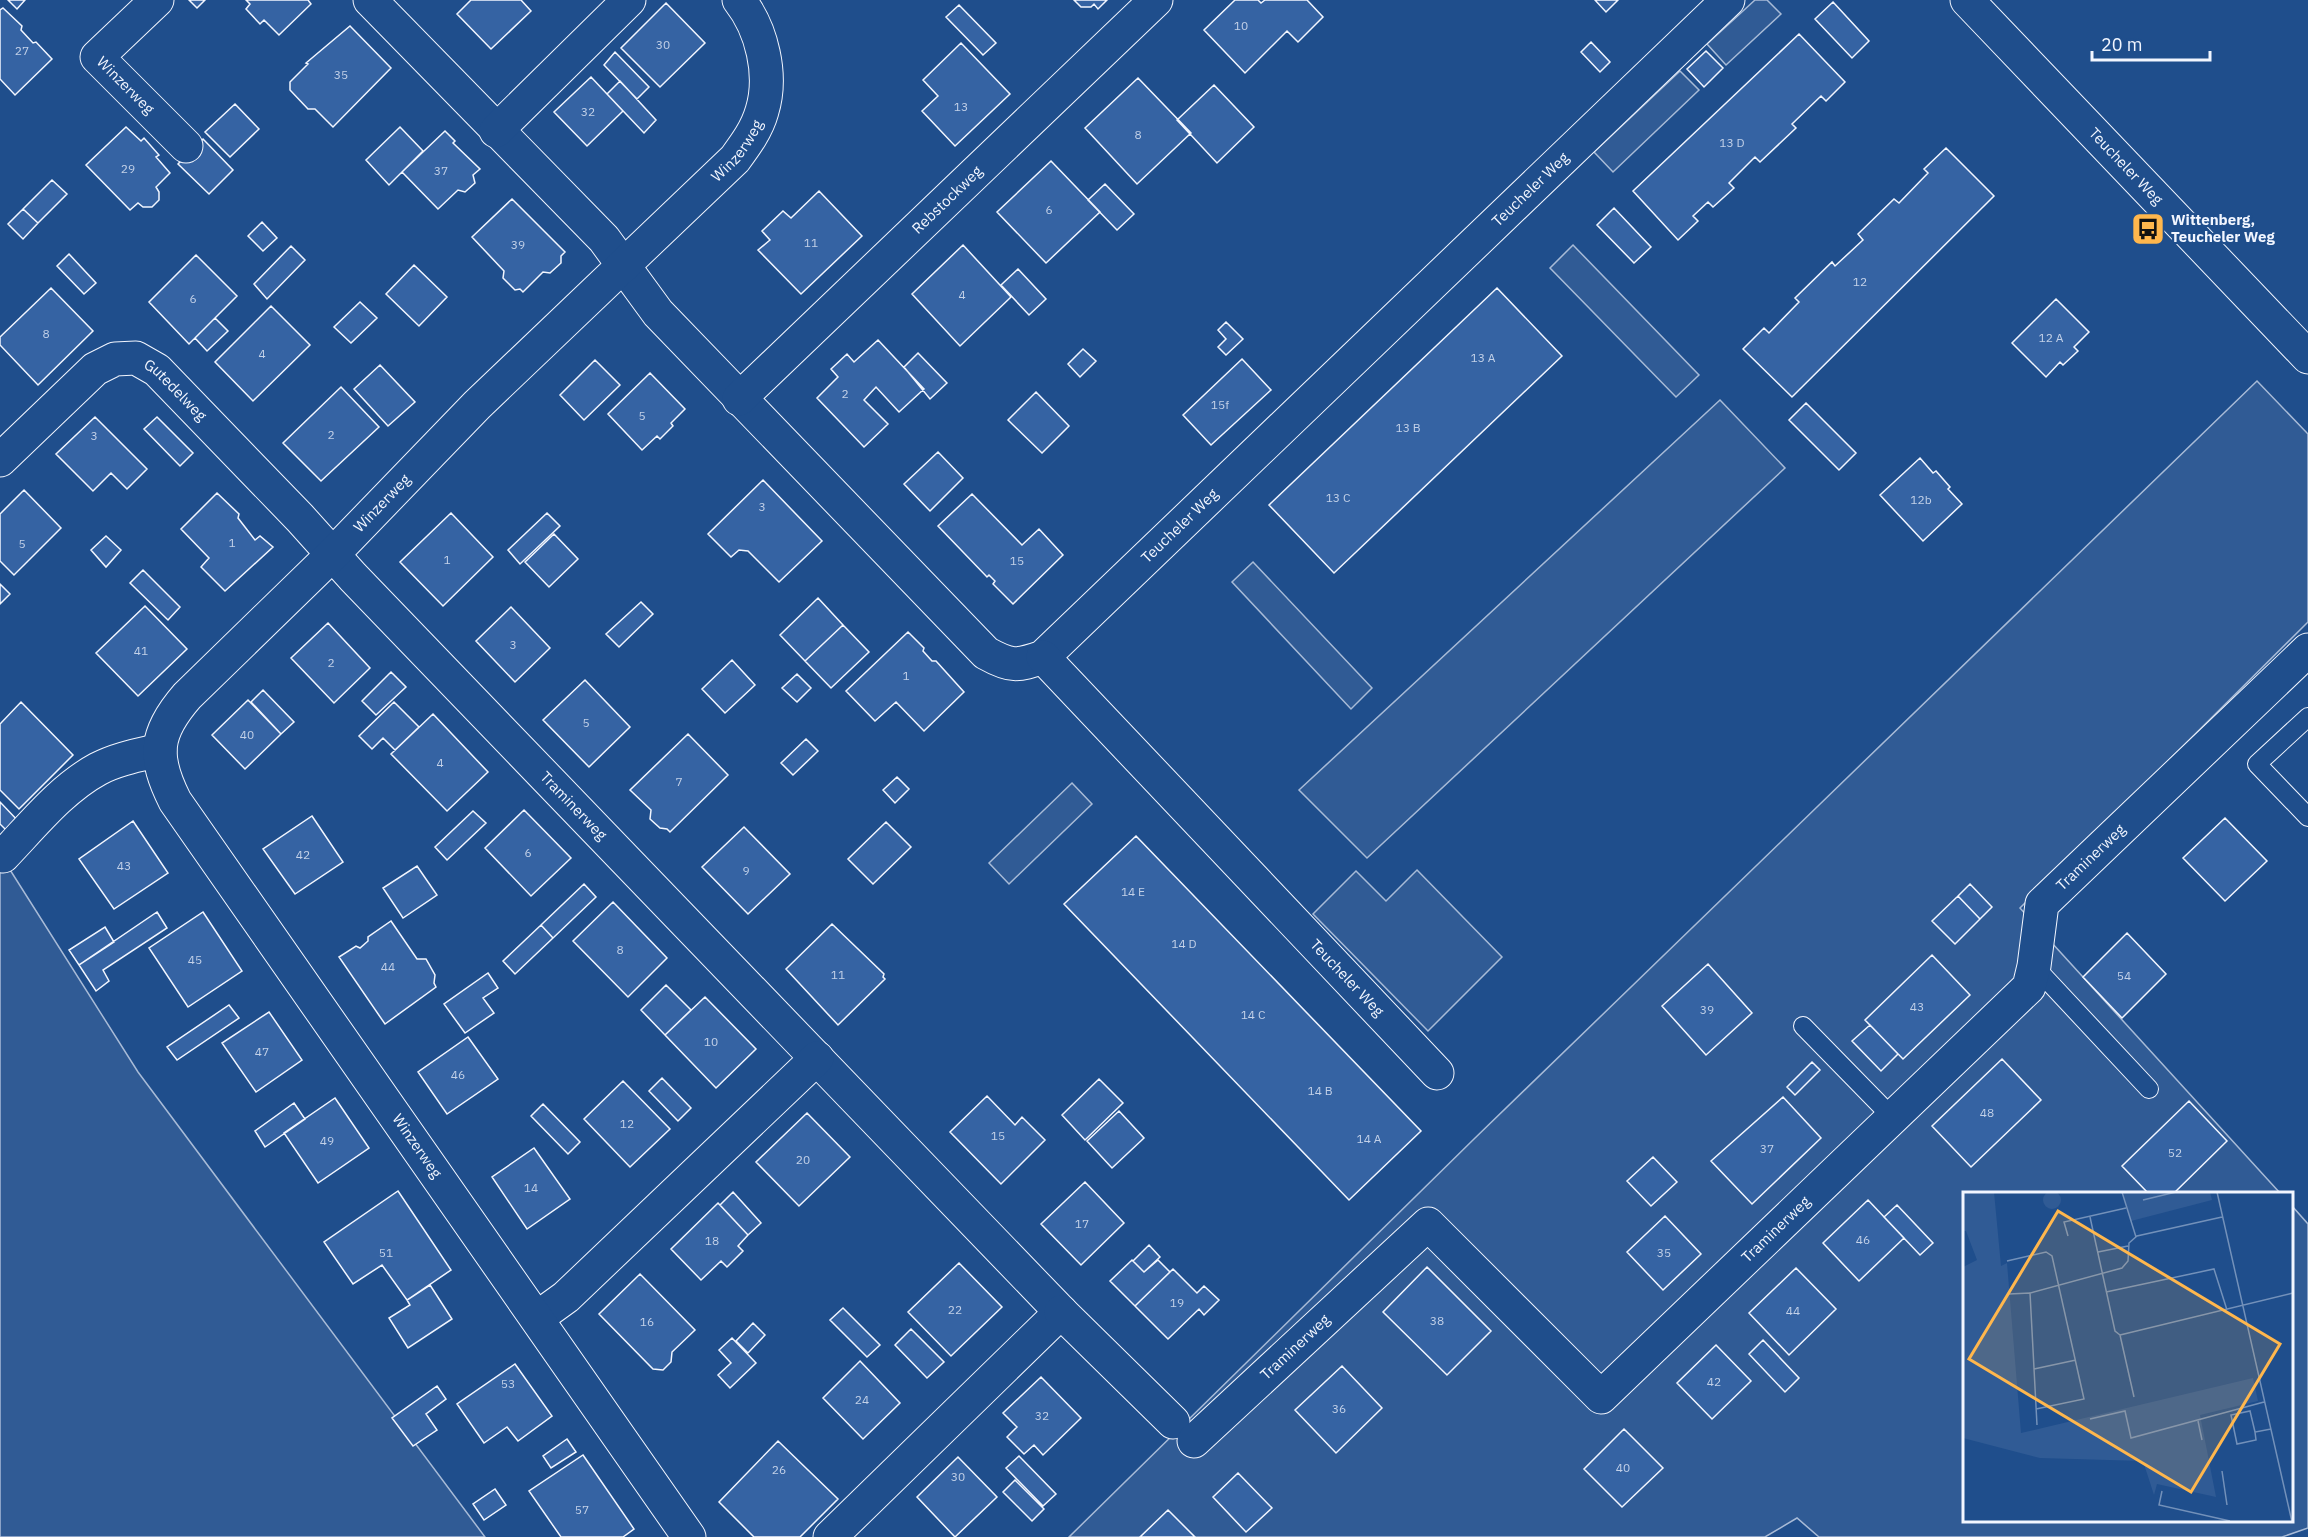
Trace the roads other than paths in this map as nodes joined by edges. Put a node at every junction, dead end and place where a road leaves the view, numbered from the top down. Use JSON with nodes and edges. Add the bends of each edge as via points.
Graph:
{"nodes":[{"id":1,"x":157,"y":0,"type":"edge"},
{"id":2,"x":370,"y":0,"type":"edge"},
{"id":3,"x":629,"y":0,"type":"edge"},
{"id":4,"x":739,"y":0,"type":"edge"},
{"id":5,"x":1156,"y":0,"type":"edge"},
{"id":6,"x":1728,"y":0,"type":"edge"},
{"id":7,"x":1967,"y":0,"type":"edge"},
{"id":8,"x":496,"y":130,"type":"junction"},
{"id":9,"x":186,"y":146,"type":"dead end"},
{"id":10,"x":622,"y":267,"type":"junction"},
{"id":11,"x":2308,"y":357,"type":"edge"},
{"id":12,"x":739,"y":399,"type":"junction"},
{"id":13,"x":0,"y":460,"type":"edge"},
{"id":14,"x":333,"y":554,"type":"junction"},
{"id":15,"x":2308,"y":650,"type":"edge"},
{"id":16,"x":1043,"y":657,"type":"junction"},
{"id":17,"x":2308,"y":717,"type":"edge"},
{"id":18,"x":160,"y":750,"type":"junction"},
{"id":19,"x":2308,"y":817,"type":"edge"},
{"id":20,"x":3,"y":856,"type":"dead end"},
{"id":21,"x":2034,"y":966,"type":"junction"},
{"id":22,"x":1803,"y":1026,"type":"dead end"},
{"id":23,"x":817,"y":1058,"type":"junction"},
{"id":24,"x":1437,"y":1073,"type":"dead end"},
{"id":25,"x":2149,"y":1089,"type":"dead end"},
{"id":26,"x":1893,"y":1118,"type":"junction"},
{"id":27,"x":1062,"y":1312,"type":"junction"},
{"id":28,"x":537,"y":1318,"type":"junction"},
{"id":29,"x":689,"y":1537,"type":"edge"},
{"id":30,"x":830,"y":1537,"type":"edge"}],
"edges":[{"from":1,"to":9,"type":"street","name":"Winzerweg","via":[[97,57]]},
{"from":2,"to":8,"type":"street"},
{"from":3,"to":8,"type":"street"},
{"from":4,"to":10,"type":"street","name":"Winzerweg","via":[[756,30],[765,58],[763,110],[735,159]]},
{"from":5,"to":12,"type":"street","name":"Rebstockweg"},
{"from":6,"to":16,"type":"street","name":"Teucheler Weg"},
{"from":7,"to":11,"type":"street","name":"Teucheler Weg"},
{"from":8,"to":10,"type":"street","via":[[604,239]]},
{"from":10,"to":12,"type":"street","via":[[658,313]]},
{"from":10,"to":14,"type":"street","name":"Winzerweg","via":[[477,405]]},
{"from":12,"to":16,"type":"street","via":[[986,653],[1004,663],[1023,664]]},
{"from":13,"to":14,"type":"street","name":"Gutedelweg","via":[[95,369],[115,359],[136,358],[157,370]]},
{"from":14,"to":18,"type":"street","name":"Winzerweg","via":[[170,715]]},
{"from":14,"to":23,"type":"street","name":"Traminerweg"},
{"from":15,"to":21,"type":"street","name":"Traminerweg","via":[[2042,903]]},
{"from":16,"to":24,"type":"street","name":"Teucheler Weg"},
{"from":17,"to":19,"type":"lane","via":[[2257,764]]},
{"from":18,"to":20,"type":"street","via":[[123,759],[75,784]]},
{"from":18,"to":28,"type":"street","name":"Winzerweg","via":[[160,764],[174,801]]},
{"from":21,"to":25,"type":"lane"},
{"from":21,"to":26,"type":"street","name":"Traminerweg","via":[[2030,987]]},
{"from":22,"to":26,"type":"lane"},
{"from":23,"to":27,"type":"street","name":"Traminerweg"},
{"from":23,"to":28,"type":"street","via":[[566,1297]]},
{"from":26,"to":27,"type":"street","name":"Traminerweg","via":[[1601,1397],[1428,1224],[1183,1432]]},
{"from":27,"to":30,"type":"street"},
{"from":28,"to":29,"type":"street","name":"Winzerweg"}]}
